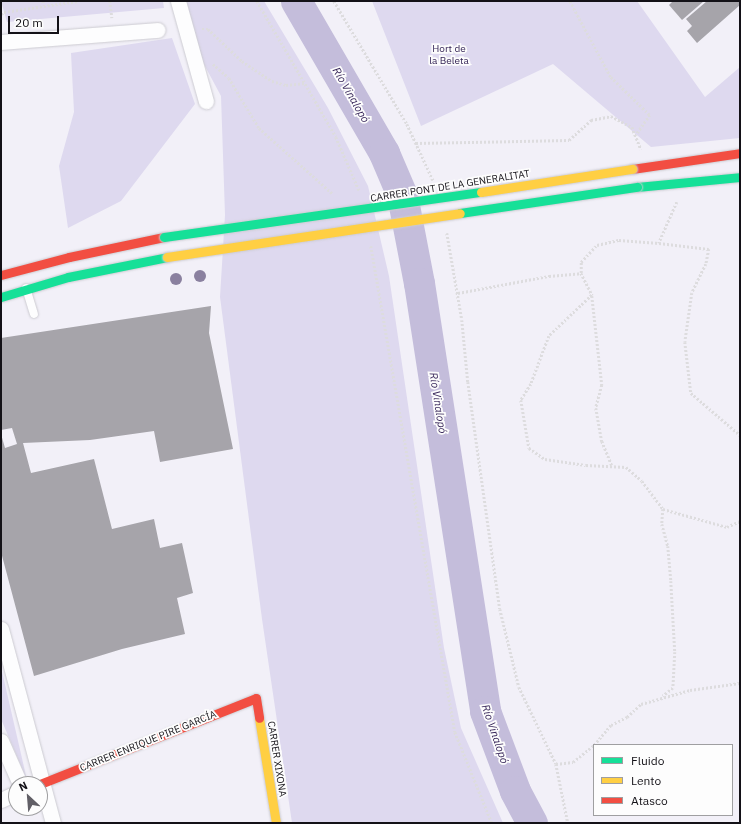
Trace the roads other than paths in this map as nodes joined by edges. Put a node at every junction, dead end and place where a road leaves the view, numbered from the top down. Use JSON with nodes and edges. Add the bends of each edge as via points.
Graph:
{"nodes":[{"id":1,"x":178,"y":1,"type":"edge"},
{"id":2,"x":158,"y":30,"type":"dead end"},
{"id":3,"x":1,"y":42,"type":"edge"},
{"id":4,"x":206,"y":100,"type":"dead end"},
{"id":5,"x":740,"y":153,"type":"edge"},
{"id":6,"x":740,"y":176,"type":"edge"},
{"id":7,"x":1,"y":275,"type":"edge"},
{"id":8,"x":26,"y":288,"type":"junction"},
{"id":9,"x":1,"y":297,"type":"edge"},
{"id":10,"x":34,"y":314,"type":"dead end"},
{"id":11,"x":1,"y":629,"type":"edge"},
{"id":12,"x":256,"y":698,"type":"joint"},
{"id":13,"x":1,"y":741,"type":"edge"},
{"id":14,"x":16,"y":776,"type":"edge"},
{"id":15,"x":39,"y":776,"type":"edge"},
{"id":16,"x":48,"y":781,"type":"edge"},
{"id":17,"x":48,"y":807,"type":"edge"},
{"id":18,"x":53,"y":823,"type":"edge"},
{"id":19,"x":276,"y":823,"type":"edge"}],
"edges":[{"from":1,"to":4,"type":"street"},
{"from":2,"to":3,"type":"street"},
{"from":5,"to":7,"type":"main road","name":"CARRER PONT DE LA GENERALITAT","bridge":true,"via":[[164,237],[68,257]]},
{"from":6,"to":8,"type":"main road","bridge":true,"via":[[637,187],[168,257]]},
{"from":8,"to":9,"type":"main road"},
{"from":8,"to":10,"type":"lane"},
{"from":11,"to":15,"type":"street"},
{"from":12,"to":16,"type":"main road","name":"CARRER ENRIQUE PIRE GARCÍA"},
{"from":12,"to":19,"type":"main road","name":"CARRER XIXONA"},
{"from":13,"to":14,"type":"street"},
{"from":17,"to":18,"type":"street"}]}
